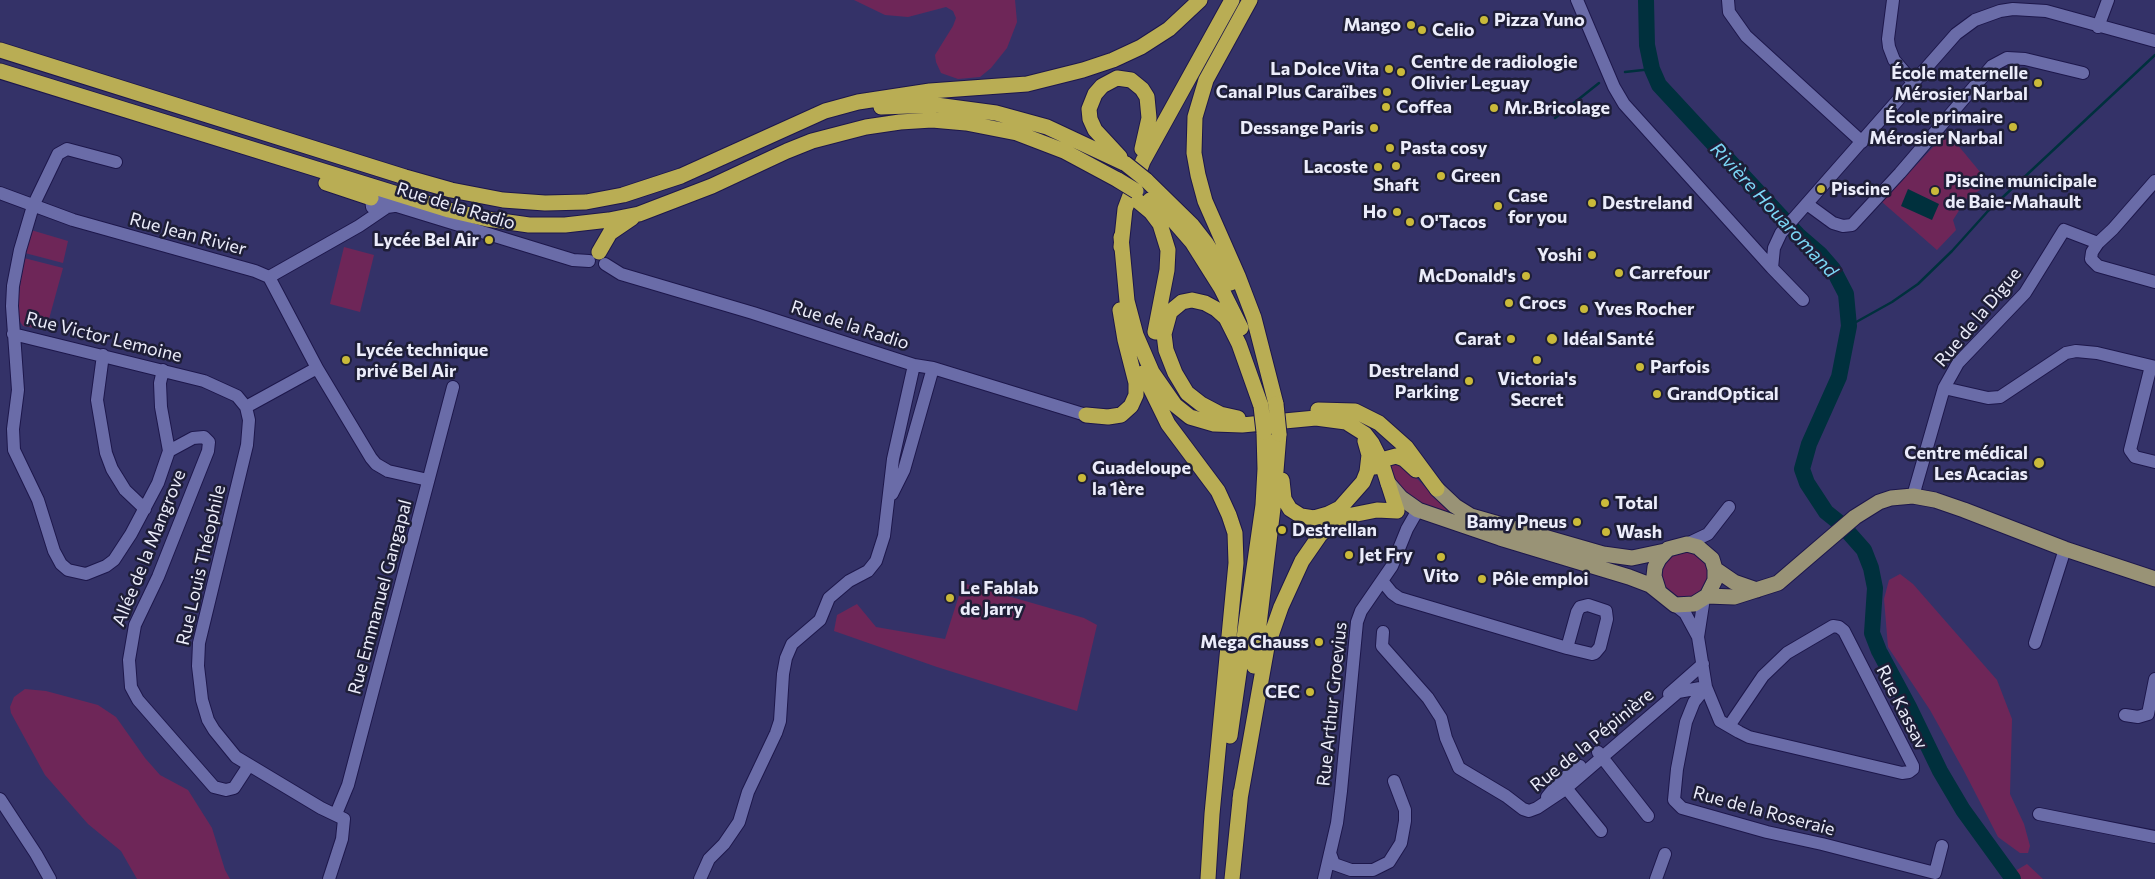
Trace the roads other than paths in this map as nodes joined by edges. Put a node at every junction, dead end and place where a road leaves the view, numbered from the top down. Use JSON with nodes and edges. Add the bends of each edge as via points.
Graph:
{"nodes":[{"id":1,"x":1200,"y":0,"type":"edge"},
{"id":2,"x":1232,"y":0,"type":"edge"},
{"id":3,"x":1250,"y":0,"type":"edge"},
{"id":4,"x":1577,"y":0,"type":"edge"},
{"id":5,"x":1728,"y":0,"type":"edge"},
{"id":6,"x":1893,"y":0,"type":"edge"},
{"id":7,"x":2108,"y":0,"type":"edge"},
{"id":8,"x":2098,"y":27,"type":"junction"},
{"id":9,"x":2155,"y":41,"type":"edge"},
{"id":10,"x":0,"y":50,"type":"edge"},
{"id":11,"x":0,"y":71,"type":"edge"},
{"id":12,"x":2082,"y":73,"type":"dead end"},
{"id":13,"x":1913,"y":82,"type":"junction"},
{"id":14,"x":800,"y":124,"type":"junction"},
{"id":15,"x":197,"y":132,"type":"junction"},
{"id":16,"x":1862,"y":142,"type":"junction"},
{"id":17,"x":116,"y":162,"type":"dead end"},
{"id":18,"x":1126,"y":164,"type":"junction"},
{"id":19,"x":2153,"y":186,"type":"edge"},
{"id":20,"x":1138,"y":187,"type":"junction"},
{"id":21,"x":0,"y":193,"type":"edge"},
{"id":22,"x":371,"y":198,"type":"junction"},
{"id":23,"x":1807,"y":204,"type":"junction"},
{"id":24,"x":33,"y":206,"type":"junction"},
{"id":25,"x":394,"y":206,"type":"junction"},
{"id":26,"x":639,"y":214,"type":"junction"},
{"id":27,"x":360,"y":226,"type":"junction"},
{"id":28,"x":1122,"y":237,"type":"junction"},
{"id":29,"x":2098,"y":243,"type":"junction"},
{"id":30,"x":597,"y":259,"type":"junction"},
{"id":31,"x":1772,"y":268,"type":"junction"},
{"id":32,"x":269,"y":277,"type":"junction"},
{"id":33,"x":2155,"y":282,"type":"edge"},
{"id":34,"x":1804,"y":300,"type":"dead end"},
{"id":35,"x":14,"y":334,"type":"junction"},
{"id":36,"x":1261,"y":345,"type":"junction"},
{"id":37,"x":103,"y":355,"type":"junction"},
{"id":38,"x":914,"y":364,"type":"junction"},
{"id":39,"x":2153,"y":366,"type":"edge"},
{"id":40,"x":317,"y":368,"type":"junction"},
{"id":41,"x":933,"y":368,"type":"junction"},
{"id":42,"x":163,"y":370,"type":"junction"},
{"id":43,"x":453,"y":387,"type":"dead end"},
{"id":44,"x":1944,"y":388,"type":"junction"},
{"id":45,"x":1269,"y":405,"type":"junction"},
{"id":46,"x":246,"y":407,"type":"junction"},
{"id":47,"x":1086,"y":415,"type":"joint"},
{"id":48,"x":1235,"y":425,"type":"junction"},
{"id":49,"x":1358,"y":429,"type":"junction"},
{"id":50,"x":1271,"y":433,"type":"junction"},
{"id":51,"x":169,"y":451,"type":"junction"},
{"id":52,"x":1381,"y":461,"type":"junction"},
{"id":53,"x":2155,"y":462,"type":"edge"},
{"id":54,"x":428,"y":480,"type":"junction"},
{"id":55,"x":1387,"y":482,"type":"junction"},
{"id":56,"x":1437,"y":489,"type":"junction"},
{"id":57,"x":1358,"y":490,"type":"junction"},
{"id":58,"x":1913,"y":496,"type":"junction"},
{"id":59,"x":886,"y":507,"type":"junction"},
{"id":60,"x":1729,"y":507,"type":"dead end"},
{"id":61,"x":145,"y":509,"type":"junction"},
{"id":62,"x":1397,"y":512,"type":"junction"},
{"id":63,"x":1415,"y":515,"type":"junction"},
{"id":64,"x":1500,"y":538,"type":"junction"},
{"id":65,"x":1402,"y":544,"type":"junction"},
{"id":66,"x":1687,"y":544,"type":"junction"},
{"id":67,"x":2065,"y":549,"type":"junction"},
{"id":68,"x":1665,"y":552,"type":"junction"},
{"id":69,"x":1715,"y":568,"type":"junction"},
{"id":70,"x":2155,"y":579,"type":"edge"},
{"id":71,"x":1383,"y":582,"type":"junction"},
{"id":72,"x":1757,"y":590,"type":"junction"},
{"id":73,"x":1660,"y":592,"type":"junction"},
{"id":74,"x":1706,"y":597,"type":"junction"},
{"id":75,"x":1675,"y":605,"type":"junction"},
{"id":76,"x":1383,"y":632,"type":"dead end"},
{"id":77,"x":1698,"y":637,"type":"junction"},
{"id":78,"x":2035,"y":643,"type":"dead end"},
{"id":79,"x":1566,"y":648,"type":"dead end"},
{"id":80,"x":1703,"y":664,"type":"junction"},
{"id":81,"x":2155,"y":679,"type":"edge"},
{"id":82,"x":1706,"y":687,"type":"junction"},
{"id":83,"x":2124,"y":715,"type":"dead end"},
{"id":84,"x":1729,"y":726,"type":"junction"},
{"id":85,"x":1601,"y":755,"type":"junction"},
{"id":86,"x":249,"y":765,"type":"junction"},
{"id":87,"x":1394,"y":781,"type":"dead end"},
{"id":88,"x":1563,"y":784,"type":"junction"},
{"id":89,"x":0,"y":799,"type":"edge"},
{"id":90,"x":1240,"y":799,"type":"junction"},
{"id":91,"x":336,"y":814,"type":"junction"},
{"id":92,"x":2039,"y":814,"type":"dead end"},
{"id":93,"x":1648,"y":816,"type":"dead end"},
{"id":94,"x":1601,"y":831,"type":"dead end"},
{"id":95,"x":2155,"y":837,"type":"edge"},
{"id":96,"x":1942,"y":846,"type":"dead end"},
{"id":97,"x":1330,"y":853,"type":"junction"},
{"id":98,"x":1665,"y":854,"type":"dead end"},
{"id":99,"x":50,"y":879,"type":"edge"},
{"id":100,"x":329,"y":879,"type":"edge"},
{"id":101,"x":700,"y":879,"type":"edge"},
{"id":102,"x":1208,"y":879,"type":"edge"},
{"id":103,"x":1218,"y":879,"type":"edge"},
{"id":104,"x":1232,"y":879,"type":"edge"},
{"id":105,"x":1324,"y":879,"type":"edge"},
{"id":106,"x":1656,"y":879,"type":"edge"}],
"edges":[{"from":1,"to":14,"type":"highway","via":[[1168,29],[1141,47],[1083,70],[1027,84],[930,91],[858,102],[825,111]]},
{"from":2,"to":20,"type":"highway","via":[[1164,119]]},
{"from":3,"to":36,"type":"highway","via":[[1206,80],[1195,117],[1194,140],[1198,175],[1206,201],[1242,286]]},
{"from":4,"to":31,"type":"street","via":[[1624,104]]},
{"from":5,"to":16,"type":"street","via":[[1729,12],[1746,36]]},
{"from":6,"to":13,"type":"street","via":[[1889,47],[1894,60]]},
{"from":7,"to":8,"type":"street"},
{"from":8,"to":9,"type":"street"},
{"from":8,"to":13,"type":"street","via":[[2046,11],[2000,10],[1966,26]]},
{"from":10,"to":14,"type":"highway","via":[[404,177],[503,200],[586,202],[623,195],[681,176]]},
{"from":11,"to":15,"type":"highway"},
{"from":12,"to":23,"type":"street","via":[[2025,59],[2007,58],[1992,66],[1852,225],[1833,223]]},
{"from":13,"to":16,"type":"street"},
{"from":14,"to":18,"type":"highway","via":[[894,106],[967,108],[996,112],[1047,127]]},
{"from":15,"to":22,"type":"highway","via":[[261,160]]},
{"from":15,"to":26,"type":"highway","via":[[408,198],[487,219],[556,225]]},
{"from":16,"to":23,"type":"street"},
{"from":17,"to":24,"type":"street","name":"Rue Victor Lemoine","via":[[74,150],[60,152]]},
{"from":18,"to":20,"type":"highway","bridge":true},
{"from":18,"to":20,"type":"highway","via":[[1095,130],[1090,119],[1089,109],[1095,94],[1117,78],[1130,80],[1147,96],[1148,128]]},
{"from":19,"to":29,"type":"street"},
{"from":20,"to":26,"type":"highway","bridge":true,"via":[[1117,182],[1086,162],[1047,144],[1000,129],[948,121],[900,122],[812,141],[712,186]]},
{"from":20,"to":28,"type":"highway","via":[[1125,209]]},
{"from":20,"to":36,"type":"highway","via":[[1192,226],[1210,249],[1242,302]]},
{"from":20,"to":45,"type":"highway","via":[[1192,242],[1221,288],[1237,318]]},
{"from":20,"to":48,"type":"highway","via":[[1160,224],[1168,250],[1156,327],[1157,354],[1170,379],[1194,408],[1216,421]]},
{"from":21,"to":24,"type":"street","name":"Rue Jean Rivier"},
{"from":22,"to":25,"type":"street","name":"Rue de la Radio"},
{"from":22,"to":27,"type":"street","via":[[369,215]]},
{"from":23,"to":31,"type":"street","via":[[1782,233],[1774,248]]},
{"from":24,"to":32,"type":"street","name":"Rue Jean Rivier"},
{"from":24,"to":35,"type":"street","name":"Rue Victor Lemoine","via":[[13,286]]},
{"from":25,"to":27,"type":"street"},
{"from":25,"to":30,"type":"street","name":"Rue de la Radio","via":[[573,260]]},
{"from":26,"to":30,"type":"highway","via":[[610,233]]},
{"from":27,"to":32,"type":"street"},
{"from":28,"to":47,"type":"highway","via":[[1119,301],[1136,395],[1131,406],[1121,415],[1108,418]]},
{"from":28,"to":48,"type":"highway","via":[[1127,301],[1142,353],[1156,380],[1175,405],[1190,417],[1214,424]]},
{"from":28,"to":102,"type":"highway","via":[[1121,278],[1125,316],[1146,382],[1168,424],[1218,491],[1235,533],[1236,563]]},
{"from":29,"to":33,"type":"street","via":[[2092,252],[2092,259],[2098,266]]},
{"from":29,"to":44,"type":"street","name":"Rue de la Digue","via":[[2064,230],[2025,293],[1958,364]]},
{"from":30,"to":38,"type":"street","name":"Rue de la Radio","via":[[621,274]]},
{"from":31,"to":34,"type":"street"},
{"from":32,"to":40,"type":"street"},
{"from":35,"to":37,"type":"street","name":"Rue Victor Lemoine"},
{"from":35,"to":61,"type":"street","via":[[18,390],[14,450],[38,500],[61,564],[68,570],[86,574],[106,566],[114,560]]},
{"from":36,"to":45,"type":"highway"},
{"from":37,"to":42,"type":"street","name":"Rue Victor Lemoine"},
{"from":37,"to":61,"type":"street","via":[[97,400],[106,453],[125,490]]},
{"from":38,"to":41,"type":"street","name":"Rue de la Radio"},
{"from":38,"to":59,"type":"street"},
{"from":39,"to":44,"type":"street","via":[[2076,351],[2066,353],[2000,397],[1988,398]]},
{"from":39,"to":53,"type":"street","via":[[2130,450],[2135,457]]},
{"from":40,"to":46,"type":"street"},
{"from":40,"to":54,"type":"street","via":[[376,464],[388,471]]},
{"from":41,"to":47,"type":"street","name":"Rue de la Radio"},
{"from":41,"to":59,"type":"street","via":[[904,470]]},
{"from":42,"to":46,"type":"street","name":"Rue Victor Lemoine","via":[[229,391]]},
{"from":42,"to":51,"type":"street","via":[[161,407]]},
{"from":43,"to":54,"type":"street","name":"Rue Emmanuel Gangapal"},
{"from":44,"to":58,"type":"street","name":"Rue de la Digue"},
{"from":45,"to":50,"type":"highway","bridge":true},
{"from":45,"to":56,"type":"highway","via":[[1226,318],[1211,305],[1198,301],[1182,302],[1173,308],[1164,334],[1168,356],[1187,393],[1201,404],[1220,414],[1248,419],[1318,410],[1355,410],[1394,435]]},
{"from":46,"to":86,"type":"street","name":"Rue Louis Théophile","via":[[250,420],[249,434],[201,631],[198,666],[208,720],[228,750]]},
{"from":48,"to":49,"type":"highway","via":[[1326,419],[1346,422]]},
{"from":49,"to":52,"type":"highway","via":[[1369,439]]},
{"from":49,"to":57,"type":"highway","via":[[1370,455],[1367,472]]},
{"from":50,"to":57,"type":"highway","via":[[1285,502],[1300,516],[1321,517],[1340,508]]},
{"from":50,"to":90,"type":"highway","via":[[1273,508]]},
{"from":50,"to":103,"type":"highway","via":[[1229,745]]},
{"from":51,"to":61,"type":"street"},
{"from":51,"to":86,"type":"street","name":"Allée de la Mangrove","via":[[193,438],[204,437],[209,442],[136,625],[129,660],[131,687],[214,787],[234,788]]},
{"from":52,"to":55,"type":"highway"},
{"from":52,"to":56,"type":"highway","via":[[1392,456],[1404,459]]},
{"from":52,"to":57,"type":"highway"},
{"from":54,"to":91,"type":"street","name":"Rue Emmanuel Gangapal","via":[[346,794]]},
{"from":55,"to":62,"type":"highway"},
{"from":55,"to":64,"type":"main road","via":[[1418,510]]},
{"from":56,"to":68,"type":"main road","via":[[1471,516],[1603,554],[1632,558]]},
{"from":58,"to":67,"type":"main road","via":[[1964,510]]},
{"from":58,"to":72,"type":"main road","via":[[1879,502],[1855,517],[1778,583]]},
{"from":59,"to":101,"type":"street","via":[[884,536],[876,561],[868,571],[849,581],[829,598],[820,620],[792,644],[783,674],[780,722],[776,733],[748,792],[739,822],[709,859]]},
{"from":60,"to":66,"type":"street","via":[[1708,534]]},
{"from":62,"to":63,"type":"main road"},
{"from":62,"to":65,"type":"street","via":[[1402,526]]},
{"from":62,"to":90,"type":"highway","via":[[1377,510],[1347,516],[1320,535],[1302,561],[1267,647]]},
{"from":63,"to":64,"type":"main road"},
{"from":63,"to":65,"type":"street","name":"Rue Arthur Groevius"},
{"from":64,"to":73,"type":"main road","via":[[1629,577]]},
{"from":65,"to":71,"type":"street","name":"Rue Arthur Groevius"},
{"from":66,"to":68,"type":"main road","via":[[1673,546]]},
{"from":66,"to":69,"type":"main road","via":[[1704,552],[1712,559]]},
{"from":67,"to":70,"type":"main road"},
{"from":67,"to":78,"type":"street"},
{"from":68,"to":73,"type":"main road","via":[[1658,559],[1654,576]]},
{"from":69,"to":72,"type":"main road","via":[[1734,582]]},
{"from":69,"to":74,"type":"main road","via":[[1715,580]]},
{"from":71,"to":79,"type":"street","via":[[1399,598]]},
{"from":71,"to":97,"type":"street","name":"Rue Arthur Groevius","via":[[1361,611],[1357,622],[1342,791]]},
{"from":72,"to":74,"type":"main road","via":[[1734,597]]},
{"from":73,"to":75,"type":"main road"},
{"from":74,"to":75,"type":"main road","via":[[1688,605]]},
{"from":74,"to":77,"type":"street"},
{"from":75,"to":77,"type":"street","via":[[1685,613]]},
{"from":76,"to":88,"type":"street","name":"Rue de la Pépinière","via":[[1382,646],[1428,698],[1441,718],[1458,768],[1529,811],[1537,808]]},
{"from":77,"to":80,"type":"street"},
{"from":80,"to":82,"type":"street"},
{"from":80,"to":85,"type":"street","name":"Rue de la Pépinière"},
{"from":81,"to":83,"type":"street","via":[[2148,714],[2138,717]]},
{"from":82,"to":84,"type":"street","name":"Rue Kassav","via":[[1720,721]]},
{"from":82,"to":85,"type":"street","name":"Rue de la Pépinière","via":[[1678,692]]},
{"from":82,"to":96,"type":"street","name":"Rue de la Roseraie","via":[[1694,702],[1686,722],[1674,800],[1682,808],[1935,874]]},
{"from":84,"to":84,"type":"street","name":"Rue Kassav","via":[[1749,737],[1902,773],[1913,769],[1839,627],[1833,626],[1787,652],[1763,676]]},
{"from":85,"to":88,"type":"street","name":"Rue de la Pépinière"},
{"from":85,"to":93,"type":"street"},
{"from":86,"to":91,"type":"street","name":"Rue Louis Théophile"},
{"from":87,"to":97,"type":"street","via":[[1406,821],[1401,842],[1389,862],[1373,870],[1352,870],[1334,864]]},
{"from":88,"to":94,"type":"street"},
{"from":89,"to":99,"type":"street"},
{"from":90,"to":104,"type":"highway"},
{"from":91,"to":100,"type":"street","via":[[344,819],[343,829]]},
{"from":92,"to":95,"type":"street"},
{"from":97,"to":105,"type":"street","name":"Rue Arthur Groevius"},
{"from":98,"to":106,"type":"street"}]}
